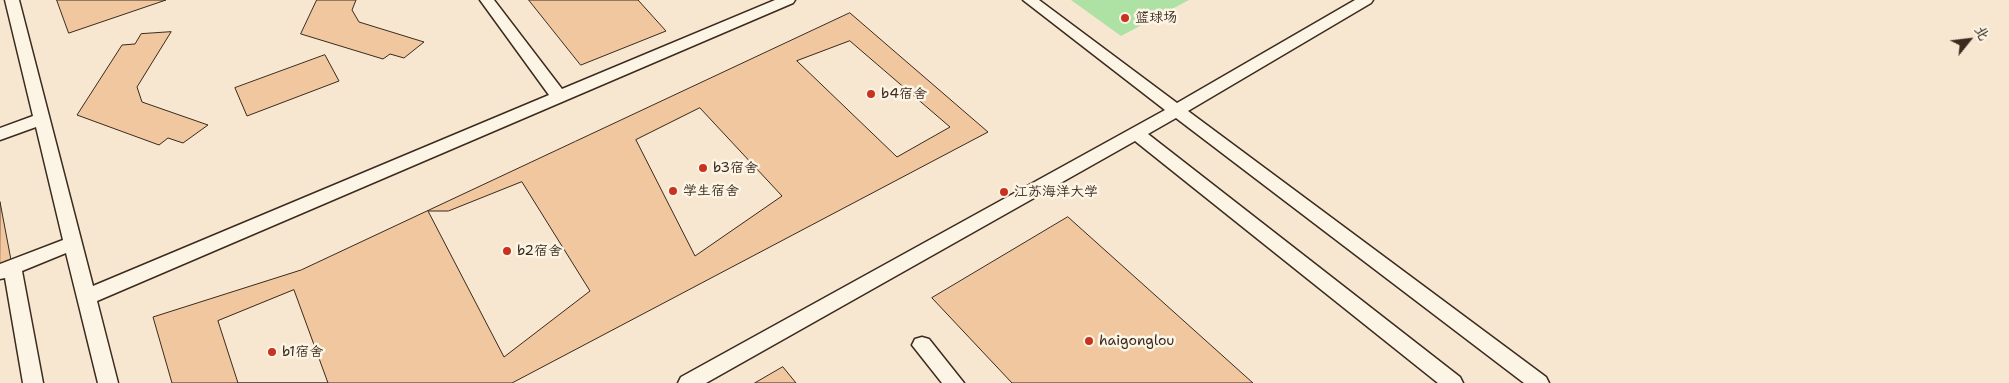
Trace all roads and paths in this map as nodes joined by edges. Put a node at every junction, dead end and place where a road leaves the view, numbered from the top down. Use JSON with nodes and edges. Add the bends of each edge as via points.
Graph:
{"nodes":[{"id":1,"x":12,"y":0,"type":"edge"},
{"id":2,"x":487,"y":0,"type":"edge"},
{"id":3,"x":788,"y":0,"type":"edge"},
{"id":4,"x":1030,"y":0,"type":"edge"},
{"id":5,"x":1366,"y":0,"type":"edge"},
{"id":6,"x":559,"y":97,"type":"junction"},
{"id":7,"x":1177,"y":110,"type":"junction"},
{"id":8,"x":42,"y":118,"type":"junction"},
{"id":9,"x":1136,"y":133,"type":"junction"},
{"id":10,"x":0,"y":134,"type":"edge"},
{"id":11,"x":73,"y":242,"type":"junction"},
{"id":12,"x":6,"y":270,"type":"edge"},
{"id":13,"x":86,"y":297,"type":"junction"},
{"id":14,"x":922,"y":345,"type":"dead end"},
{"id":15,"x":33,"y":383,"type":"edge"},
{"id":16,"x":108,"y":383,"type":"edge"},
{"id":17,"x":688,"y":383,"type":"edge"},
{"id":18,"x":954,"y":383,"type":"edge"},
{"id":19,"x":1453,"y":383,"type":"edge"},
{"id":20,"x":1539,"y":383,"type":"edge"}],
"edges":[{"from":1,"to":8,"type":"lane"},
{"from":2,"to":6,"type":"lane"},
{"from":3,"to":6,"type":"lane"},
{"from":4,"to":7,"type":"lane"},
{"from":5,"to":7,"type":"lane"},
{"from":6,"to":13,"type":"lane"},
{"from":7,"to":9,"type":"lane"},
{"from":7,"to":20,"type":"lane"},
{"from":8,"to":10,"type":"lane"},
{"from":8,"to":11,"type":"lane"},
{"from":9,"to":17,"type":"lane"},
{"from":9,"to":19,"type":"lane"},
{"from":11,"to":12,"type":"lane"},
{"from":11,"to":13,"type":"lane"},
{"from":12,"to":15,"type":"lane"},
{"from":13,"to":16,"type":"lane"},
{"from":14,"to":18,"type":"lane"}]}
